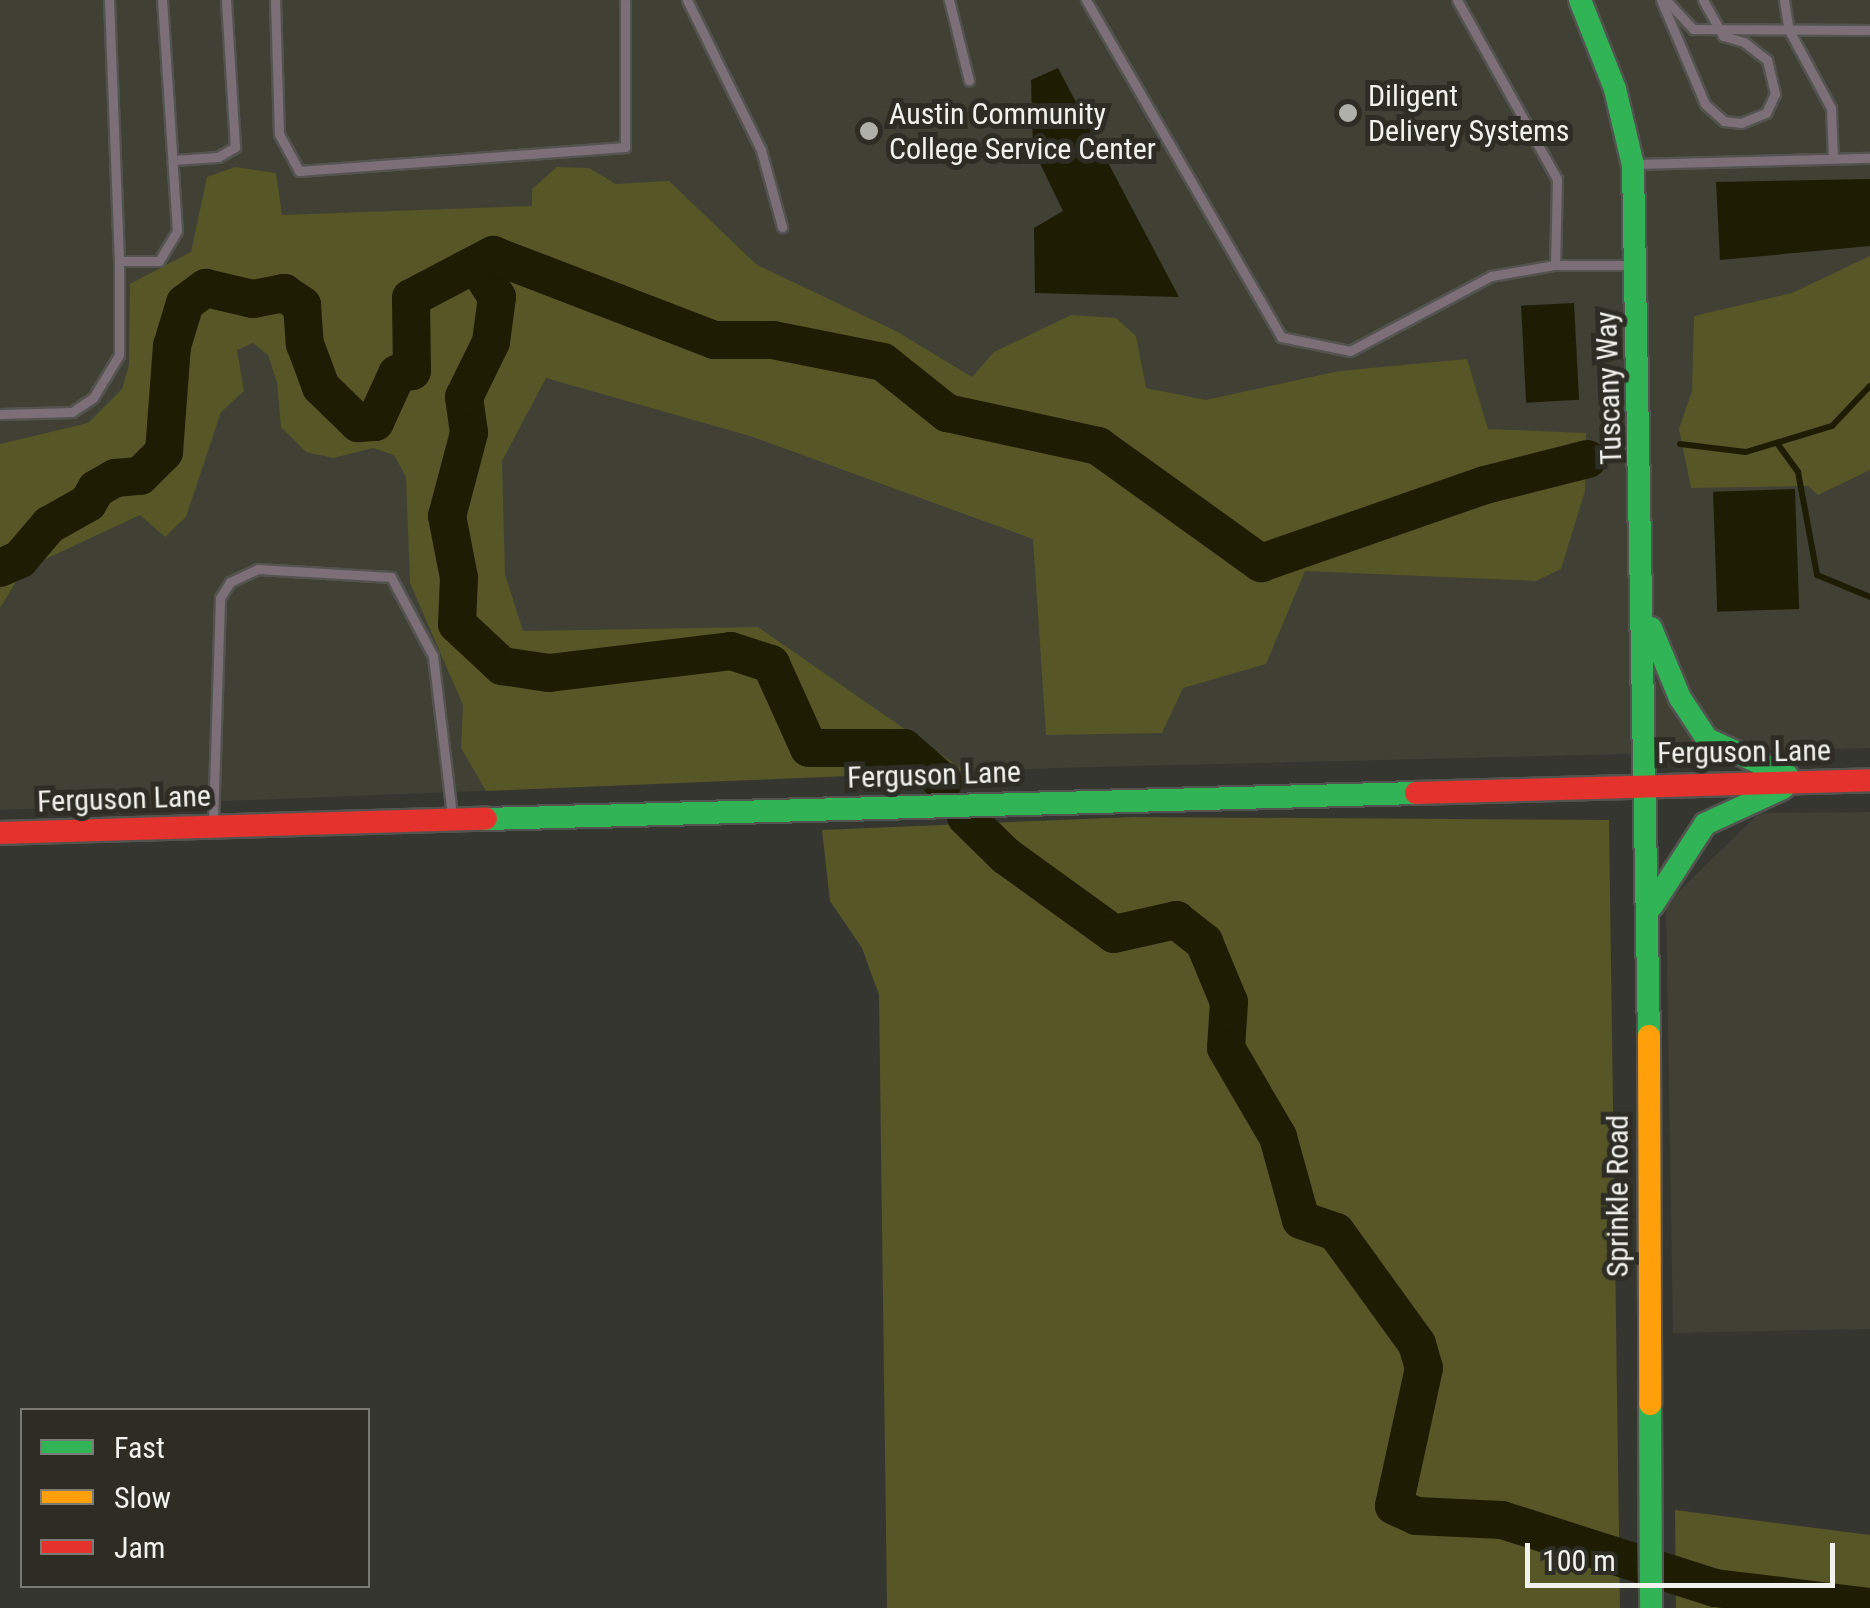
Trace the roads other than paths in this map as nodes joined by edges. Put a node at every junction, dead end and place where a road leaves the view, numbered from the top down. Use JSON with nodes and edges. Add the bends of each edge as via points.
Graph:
{"nodes":[{"id":1,"x":109,"y":0,"type":"edge"},
{"id":2,"x":162,"y":0,"type":"edge"},
{"id":3,"x":226,"y":0,"type":"edge"},
{"id":4,"x":275,"y":0,"type":"edge"},
{"id":5,"x":625,"y":0,"type":"edge"},
{"id":6,"x":687,"y":0,"type":"edge"},
{"id":7,"x":949,"y":0,"type":"edge"},
{"id":8,"x":1086,"y":0,"type":"edge"},
{"id":9,"x":1457,"y":0,"type":"edge"},
{"id":10,"x":1580,"y":0,"type":"edge"},
{"id":11,"x":1663,"y":0,"type":"edge"},
{"id":12,"x":1703,"y":0,"type":"edge"},
{"id":13,"x":1784,"y":0,"type":"edge"},
{"id":14,"x":1718,"y":29,"type":"junction"},
{"id":15,"x":1789,"y":30,"type":"junction"},
{"id":16,"x":1870,"y":30,"type":"edge"},
{"id":17,"x":969,"y":81,"type":"dead end"},
{"id":18,"x":1834,"y":158,"type":"junction"},
{"id":19,"x":1870,"y":158,"type":"edge"},
{"id":20,"x":174,"y":160,"type":"junction"},
{"id":21,"x":1633,"y":164,"type":"junction"},
{"id":22,"x":782,"y":227,"type":"dead end"},
{"id":23,"x":120,"y":261,"type":"junction"},
{"id":24,"x":1555,"y":265,"type":"junction"},
{"id":25,"x":1636,"y":265,"type":"junction"},
{"id":26,"x":0,"y":414,"type":"edge"},
{"id":27,"x":1645,"y":613,"type":"junction"},
{"id":28,"x":1870,"y":780,"type":"edge"},
{"id":29,"x":1802,"y":781,"type":"junction"},
{"id":30,"x":1648,"y":783,"type":"junction"},
{"id":31,"x":453,"y":819,"type":"junction"},
{"id":32,"x":213,"y":826,"type":"junction"},
{"id":33,"x":0,"y":832,"type":"edge"},
{"id":34,"x":1648,"y":913,"type":"junction"},
{"id":35,"x":1651,"y":1608,"type":"edge"}],
"edges":[{"from":1,"to":23,"type":"lane"},
{"from":2,"to":20,"type":"lane"},
{"from":3,"to":20,"type":"lane","via":[[236,147],[218,156]]},
{"from":4,"to":5,"type":"lane","via":[[279,134],[299,171],[625,147]]},
{"from":6,"to":22,"type":"lane","via":[[761,150]]},
{"from":7,"to":17,"type":"lane"},
{"from":8,"to":24,"type":"lane","via":[[1281,337],[1350,351],[1491,276]]},
{"from":9,"to":24,"type":"lane","via":[[1556,179]]},
{"from":10,"to":21,"type":"street","name":"Tuscany Way","via":[[1615,89]]},
{"from":11,"to":14,"type":"lane","via":[[1692,29]]},
{"from":11,"to":14,"type":"lane","via":[[1705,104],[1741,124],[1766,113],[1775,94],[1767,60]]},
{"from":12,"to":14,"type":"lane"},
{"from":13,"to":15,"type":"lane"},
{"from":14,"to":15,"type":"lane"},
{"from":15,"to":16,"type":"lane"},
{"from":15,"to":18,"type":"lane","via":[[1831,108]]},
{"from":18,"to":19,"type":"lane"},
{"from":18,"to":21,"type":"lane"},
{"from":20,"to":23,"type":"lane","via":[[178,231],[159,260]]},
{"from":21,"to":25,"type":"street","name":"Tuscany Way"},
{"from":23,"to":26,"type":"lane","via":[[120,355],[93,398],[72,412]]},
{"from":24,"to":25,"type":"lane"},
{"from":25,"to":27,"type":"street","name":"Tuscany Way"},
{"from":27,"to":29,"type":"street","via":[[1680,698],[1707,740]]},
{"from":27,"to":30,"type":"street","name":"Tuscany Way"},
{"from":28,"to":29,"type":"street","name":"Ferguson Lane"},
{"from":29,"to":30,"type":"street","name":"Ferguson Lane"},
{"from":29,"to":34,"type":"street","via":[[1704,824]]},
{"from":30,"to":31,"type":"street","name":"Ferguson Lane"},
{"from":30,"to":34,"type":"street","name":"Sprinkle Road"},
{"from":31,"to":32,"type":"street","name":"Ferguson Lane"},
{"from":31,"to":32,"type":"lane","via":[[433,656],[392,578],[258,569],[230,582],[220,598]]},
{"from":32,"to":33,"type":"street","name":"Ferguson Lane"},
{"from":34,"to":35,"type":"street","name":"Sprinkle Road"}]}
